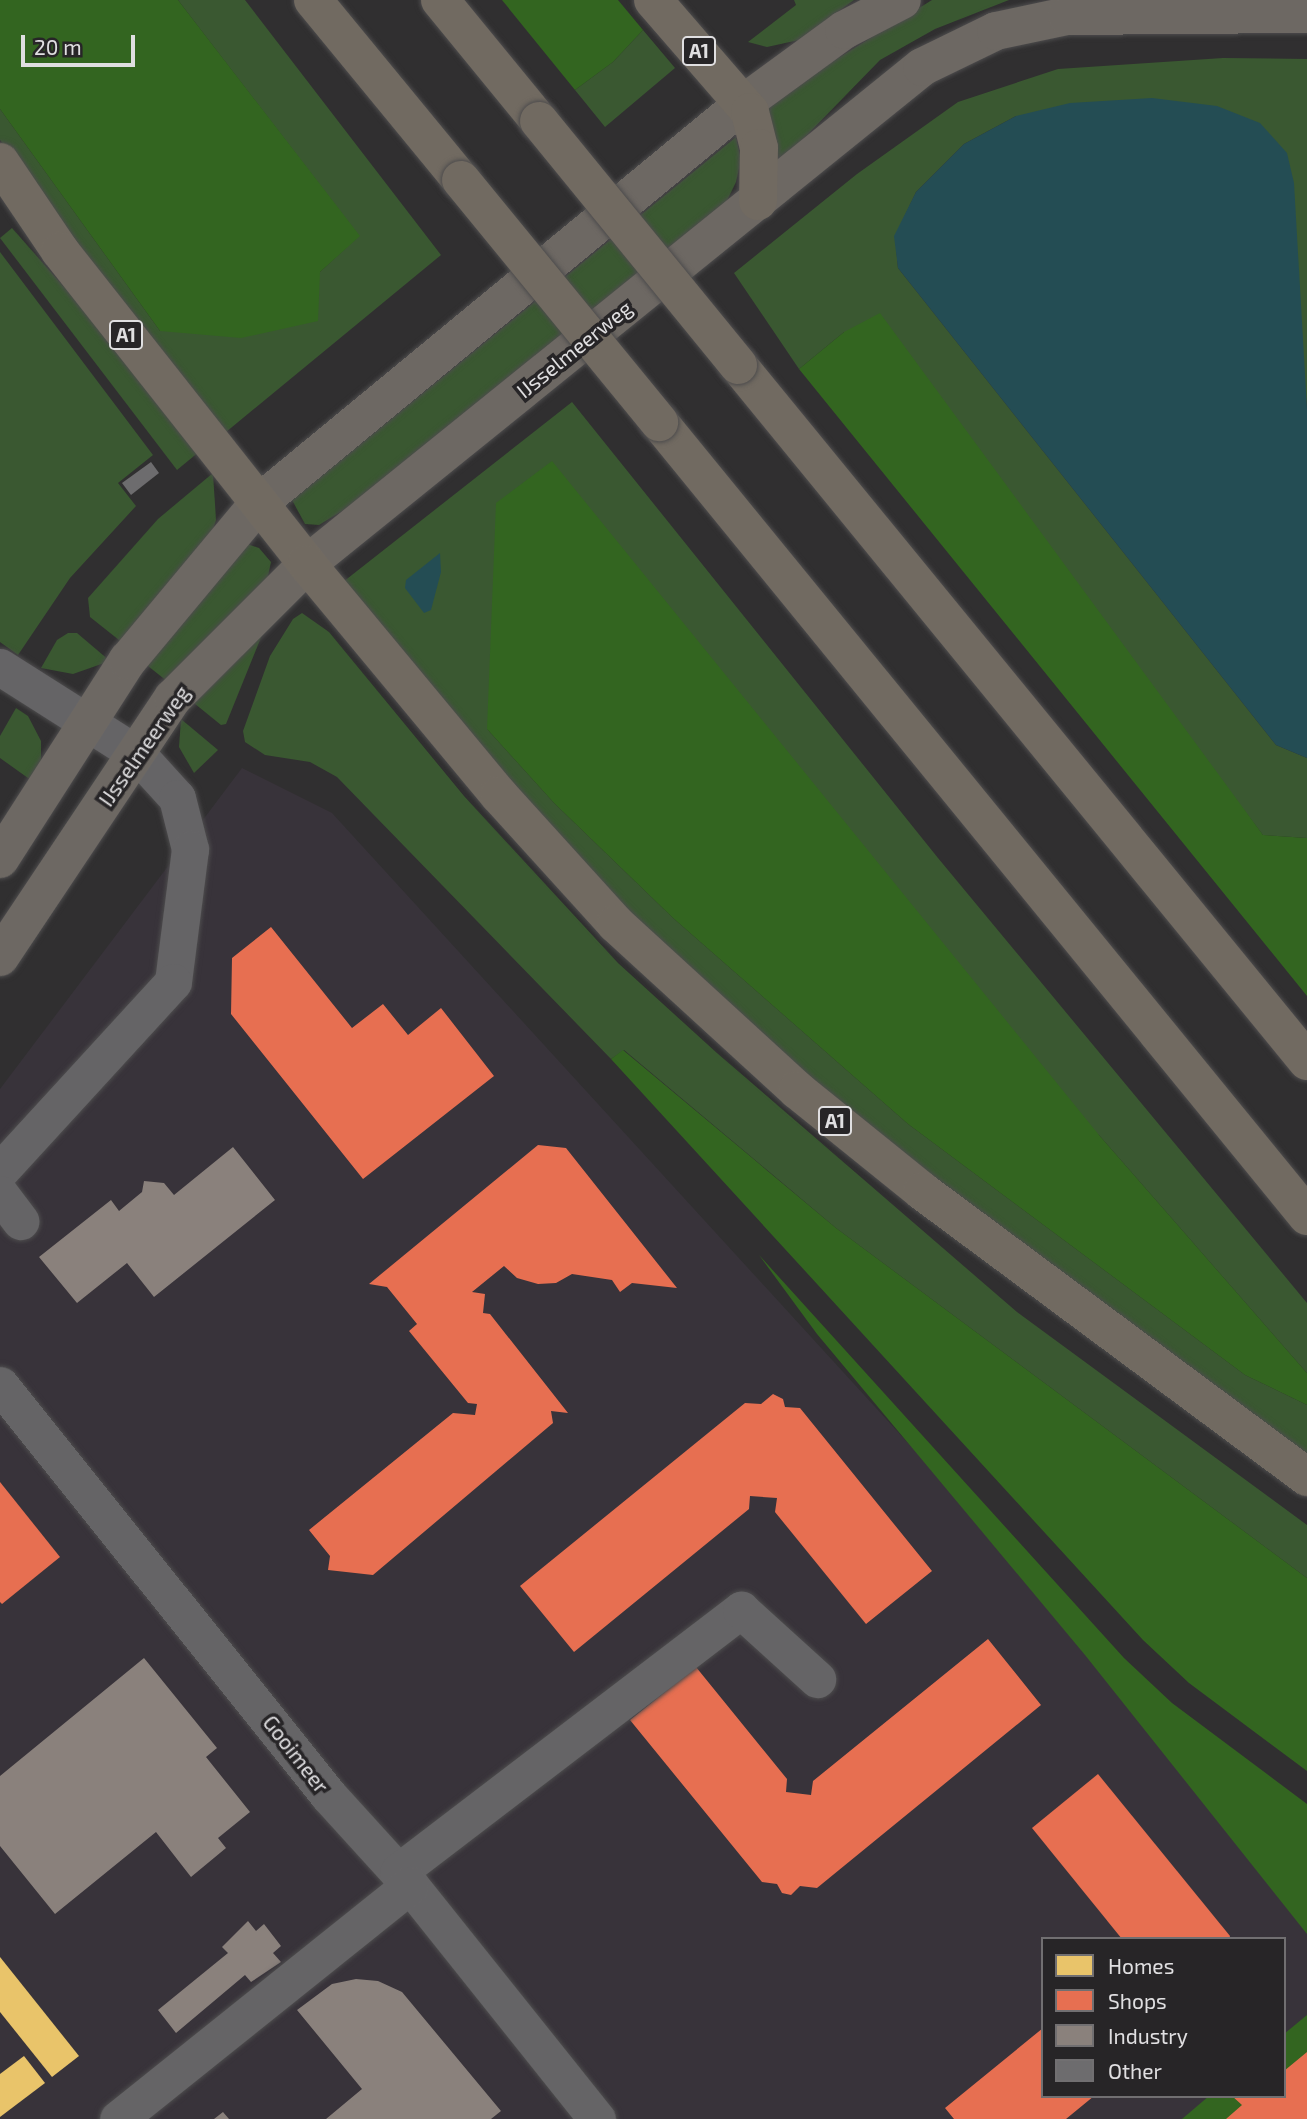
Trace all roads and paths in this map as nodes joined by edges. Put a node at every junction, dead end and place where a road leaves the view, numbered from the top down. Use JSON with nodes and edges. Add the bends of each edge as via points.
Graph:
{"nodes":[{"id":1,"x":313,"y":0,"type":"edge"},
{"id":2,"x":440,"y":0,"type":"edge"},
{"id":3,"x":653,"y":0,"type":"edge"},
{"id":4,"x":902,"y":0,"type":"edge"},
{"id":5,"x":1193,"y":6,"type":"edge"},
{"id":6,"x":1307,"y":14,"type":"edge"},
{"id":7,"x":744,"y":103,"type":"junction"},
{"id":8,"x":0,"y":162,"type":"edge"},
{"id":9,"x":758,"y":201,"type":"junction"},
{"id":10,"x":258,"y":503,"type":"junction"},
{"id":11,"x":307,"y":564,"type":"junction"},
{"id":12,"x":0,"y":667,"type":"edge"},
{"id":13,"x":89,"y":726,"type":"junction"},
{"id":14,"x":137,"y":754,"type":"junction"},
{"id":15,"x":0,"y":859,"type":"edge"},
{"id":16,"x":0,"y":957,"type":"edge"},
{"id":17,"x":1307,"y":1061,"type":"edge"},
{"id":18,"x":0,"y":1171,"type":"edge"},
{"id":19,"x":1307,"y":1216,"type":"edge"},
{"id":20,"x":0,"y":1385,"type":"edge"},
{"id":21,"x":1307,"y":1477,"type":"edge"},
{"id":22,"x":817,"y":1679,"type":"dead end"},
{"id":23,"x":404,"y":1878,"type":"junction"},
{"id":24,"x":118,"y":2119,"type":"edge"},
{"id":25,"x":597,"y":2119,"type":"edge"}],
"edges":[{"from":1,"to":19,"type":"highway","bridge":true},
{"from":2,"to":17,"type":"highway","bridge":true},
{"from":3,"to":7,"type":"highway","number":"A1"},
{"from":4,"to":7,"type":"main road","via":[[844,30]]},
{"from":5,"to":6,"type":"main road","name":"IJsselmeerweg"},
{"from":5,"to":9,"type":"main road","name":"IJsselmeerweg","via":[[1067,16],[996,32],[955,49],[889,91]]},
{"from":7,"to":9,"type":"highway","number":"A1","via":[[759,148]]},
{"from":7,"to":10,"type":"main road"},
{"from":8,"to":10,"type":"highway","number":"A1","via":[[60,251]]},
{"from":9,"to":11,"type":"main road","name":"IJsselmeerweg"},
{"from":10,"to":11,"type":"highway","number":"A1"},
{"from":10,"to":13,"type":"main road","via":[[128,660]]},
{"from":11,"to":14,"type":"main road","name":"IJsselmeerweg","via":[[173,698]]},
{"from":11,"to":21,"type":"highway","number":"A1","via":[[499,795],[616,924],[705,1008],[922,1191]]},
{"from":12,"to":13,"type":"street"},
{"from":13,"to":14,"type":"street"},
{"from":13,"to":15,"type":"main road"},
{"from":14,"to":16,"type":"main road","name":"IJsselmeerweg"},
{"from":14,"to":18,"type":"street","via":[[177,798],[190,849],[173,982]]},
{"from":20,"to":23,"type":"street","name":"Gooimeer","via":[[329,1796]]},
{"from":22,"to":23,"type":"street","via":[[741,1610]]},
{"from":23,"to":24,"type":"street"},
{"from":23,"to":25,"type":"street","name":"Gooimeer"}]}
